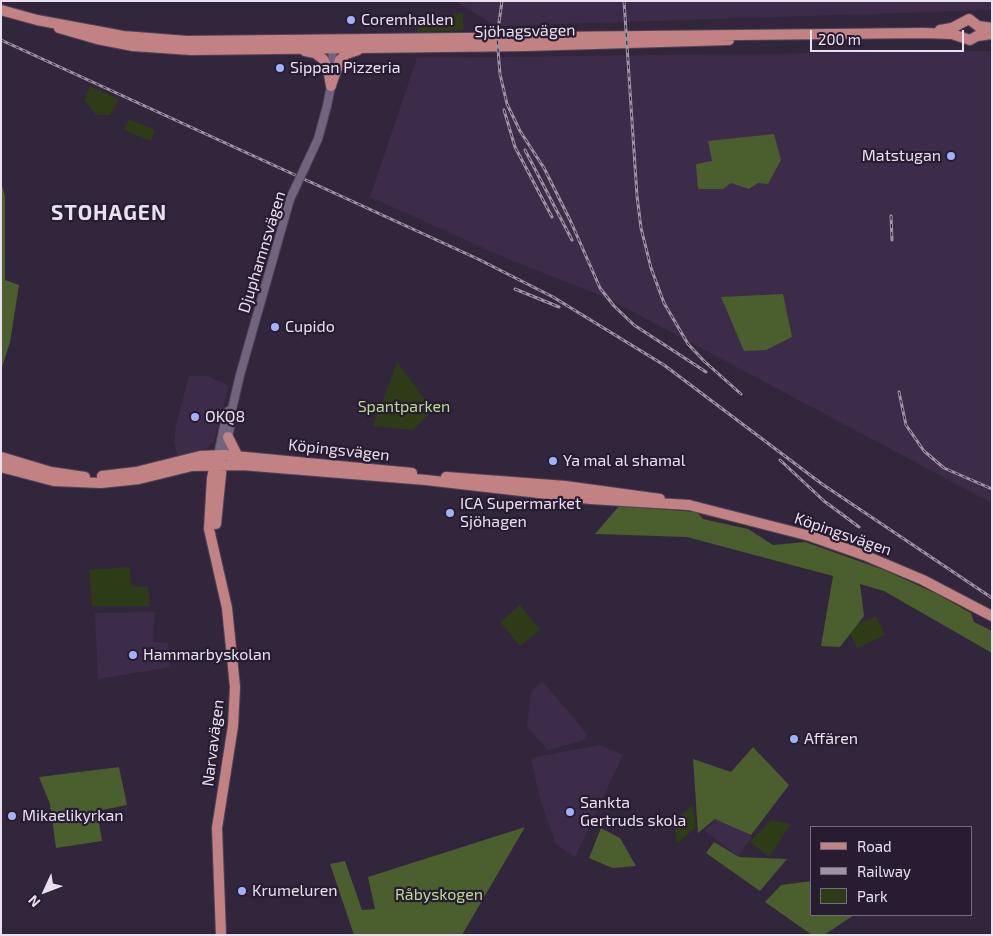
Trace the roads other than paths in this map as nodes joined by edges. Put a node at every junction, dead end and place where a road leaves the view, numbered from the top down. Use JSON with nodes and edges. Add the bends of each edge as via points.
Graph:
{"nodes":[{"id":1,"x":1,"y":10,"type":"edge"},
{"id":2,"x":44,"y":21,"type":"junction"},
{"id":3,"x":960,"y":24,"type":"junction"},
{"id":4,"x":992,"y":28,"type":"edge"},
{"id":5,"x":978,"y":31,"type":"junction"},
{"id":6,"x":923,"y":33,"type":"junction"},
{"id":7,"x":992,"y":34,"type":"edge"},
{"id":8,"x":961,"y":36,"type":"junction"},
{"id":9,"x":172,"y":40,"type":"junction"},
{"id":10,"x":333,"y":43,"type":"junction"},
{"id":11,"x":421,"y":44,"type":"junction"},
{"id":12,"x":151,"y":47,"type":"junction"},
{"id":13,"x":293,"y":48,"type":"junction"},
{"id":14,"x":365,"y":48,"type":"junction"},
{"id":15,"x":226,"y":49,"type":"junction"},
{"id":16,"x":331,"y":86,"type":"junction"},
{"id":17,"x":232,"y":409,"type":"junction"},
{"id":18,"x":228,"y":437,"type":"junction"},
{"id":19,"x":1,"y":457,"type":"edge"},
{"id":20,"x":266,"y":458,"type":"junction"},
{"id":21,"x":220,"y":460,"type":"junction"},
{"id":22,"x":236,"y":460,"type":"junction"},
{"id":23,"x":1,"y":467,"type":"edge"},
{"id":24,"x":219,"y":485,"type":"junction"},
{"id":25,"x":676,"y":504,"type":"junction"},
{"id":26,"x":215,"y":555,"type":"junction"},
{"id":27,"x":992,"y":616,"type":"edge"},
{"id":28,"x":222,"y":935,"type":"edge"}],
"edges":[{"from":1,"to":2,"type":"main road","name":"Sjöhagsvägen"},
{"from":2,"to":9,"type":"main road","name":"Sjöhagsvägen","via":[[124,36]]},
{"from":2,"to":12,"type":"main road","name":"Sjöhagsvägen","via":[[90,37]]},
{"from":3,"to":5,"type":"main road","name":"Sjöhagsvägen","via":[[970,20]]},
{"from":3,"to":6,"type":"main road","name":"Sjöhagsvägen"},
{"from":3,"to":8,"type":"main road"},
{"from":4,"to":5,"type":"main road","name":"Sjöhagsvägen"},
{"from":5,"to":7,"type":"main road","name":"Sjöhagsvägen"},
{"from":5,"to":8,"type":"main road","name":"Sjöhagsvägen","via":[[970,40]]},
{"from":6,"to":8,"type":"main road","name":"Sjöhagsvägen"},
{"from":6,"to":11,"type":"main road","name":"Sjöhagsvägen"},
{"from":9,"to":10,"type":"main road","name":"Sjöhagsvägen"},
{"from":9,"to":12,"type":"main road"},
{"from":9,"to":15,"type":"main road","via":[[179,44]]},
{"from":10,"to":11,"type":"main road","name":"Sjöhagsvägen","via":[[387,39]]},
{"from":10,"to":13,"type":"main road","name":"Sjöhagsvägen"},
{"from":10,"to":14,"type":"main road","name":"Sjöhagsvägen"},
{"from":10,"to":16,"type":"street","name":"Djuphamnsvägen"},
{"from":11,"to":14,"type":"main road","name":"Sjöhagsvägen"},
{"from":12,"to":15,"type":"main road","name":"Sjöhagsvägen"},
{"from":13,"to":15,"type":"main road","name":"Sjöhagsvägen"},
{"from":13,"to":16,"type":"main road","via":[[315,53],[324,59]]},
{"from":14,"to":16,"type":"main road","via":[[343,57]]},
{"from":16,"to":17,"type":"street","name":"Djuphamnsvägen","bridge":true,"via":[[318,139],[284,214]]},
{"from":17,"to":18,"type":"street","name":"Djuphamnsvägen","via":[[234,414]]},
{"from":17,"to":21,"type":"street","name":"Djuphamnsvägen","via":[[227,412]]},
{"from":18,"to":21,"type":"street","name":"Djuphamnsvägen"},
{"from":18,"to":22,"type":"main road"},
{"from":19,"to":21,"type":"main road","name":"Köpingsvägen","via":[[50,472],[81,477],[127,473],[200,456]]},
{"from":20,"to":21,"type":"main road","via":[[257,461]]},
{"from":20,"to":22,"type":"main road","name":"Köpingsvägen"},
{"from":20,"to":25,"type":"main road","name":"Köpingsvägen","via":[[588,488],[652,497]]},
{"from":21,"to":22,"type":"main road","name":"Köpingsvägen"},
{"from":21,"to":23,"type":"main road","via":[[183,465],[138,479],[81,483],[38,478]]},
{"from":21,"to":24,"type":"main road","name":"Narvavägen"},
{"from":21,"to":26,"type":"main road","name":"Narvavägen","via":[[209,517],[210,541]]},
{"from":22,"to":24,"type":"main road","via":[[225,471]]},
{"from":22,"to":25,"type":"main road","name":"Köpingsvägen","via":[[591,500]]},
{"from":24,"to":26,"type":"main road","name":"Narvavägen"},
{"from":25,"to":27,"type":"main road","name":"Köpingsvägen","via":[[744,518],[864,555],[923,580]]},
{"from":26,"to":28,"type":"main road","name":"Narvavägen","via":[[227,608],[234,687],[233,726],[217,828]]}]}
